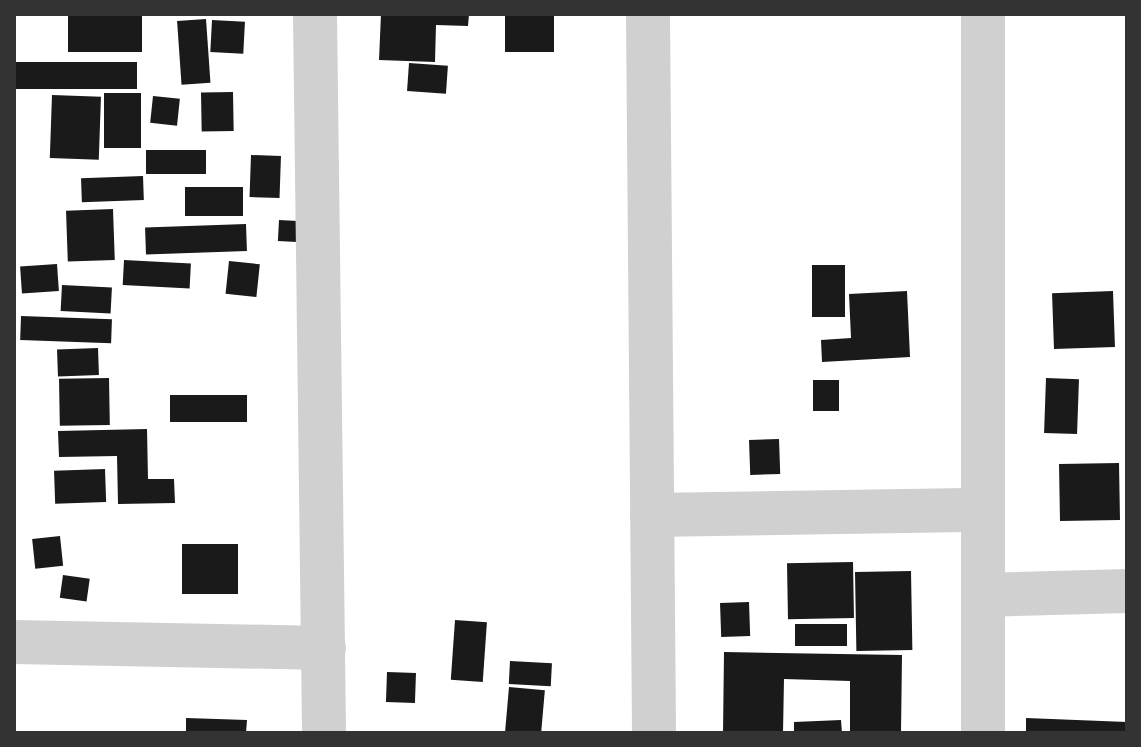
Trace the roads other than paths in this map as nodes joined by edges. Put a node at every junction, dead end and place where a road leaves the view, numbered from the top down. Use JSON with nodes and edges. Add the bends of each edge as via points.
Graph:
{"nodes":[{"id":1,"x":315,"y":14,"type":"edge"},
{"id":2,"x":648,"y":14,"type":"edge"},
{"id":3,"x":983,"y":14,"type":"edge"},
{"id":4,"x":983,"y":510,"type":"junction"},
{"id":5,"x":652,"y":515,"type":"junction"},
{"id":6,"x":1127,"y":591,"type":"edge"},
{"id":7,"x":983,"y":595,"type":"junction"},
{"id":8,"x":14,"y":642,"type":"edge"},
{"id":9,"x":324,"y":648,"type":"junction"},
{"id":10,"x":324,"y":733,"type":"edge"},
{"id":11,"x":654,"y":733,"type":"edge"},
{"id":12,"x":983,"y":733,"type":"edge"}],
"edges":[{"from":1,"to":9,"type":"street"},
{"from":2,"to":5,"type":"street"},
{"from":3,"to":4,"type":"street"},
{"from":4,"to":5,"type":"street"},
{"from":4,"to":7,"type":"street"},
{"from":5,"to":11,"type":"street"},
{"from":6,"to":7,"type":"street"},
{"from":7,"to":12,"type":"street"},
{"from":8,"to":9,"type":"street"},
{"from":9,"to":10,"type":"street"}]}
